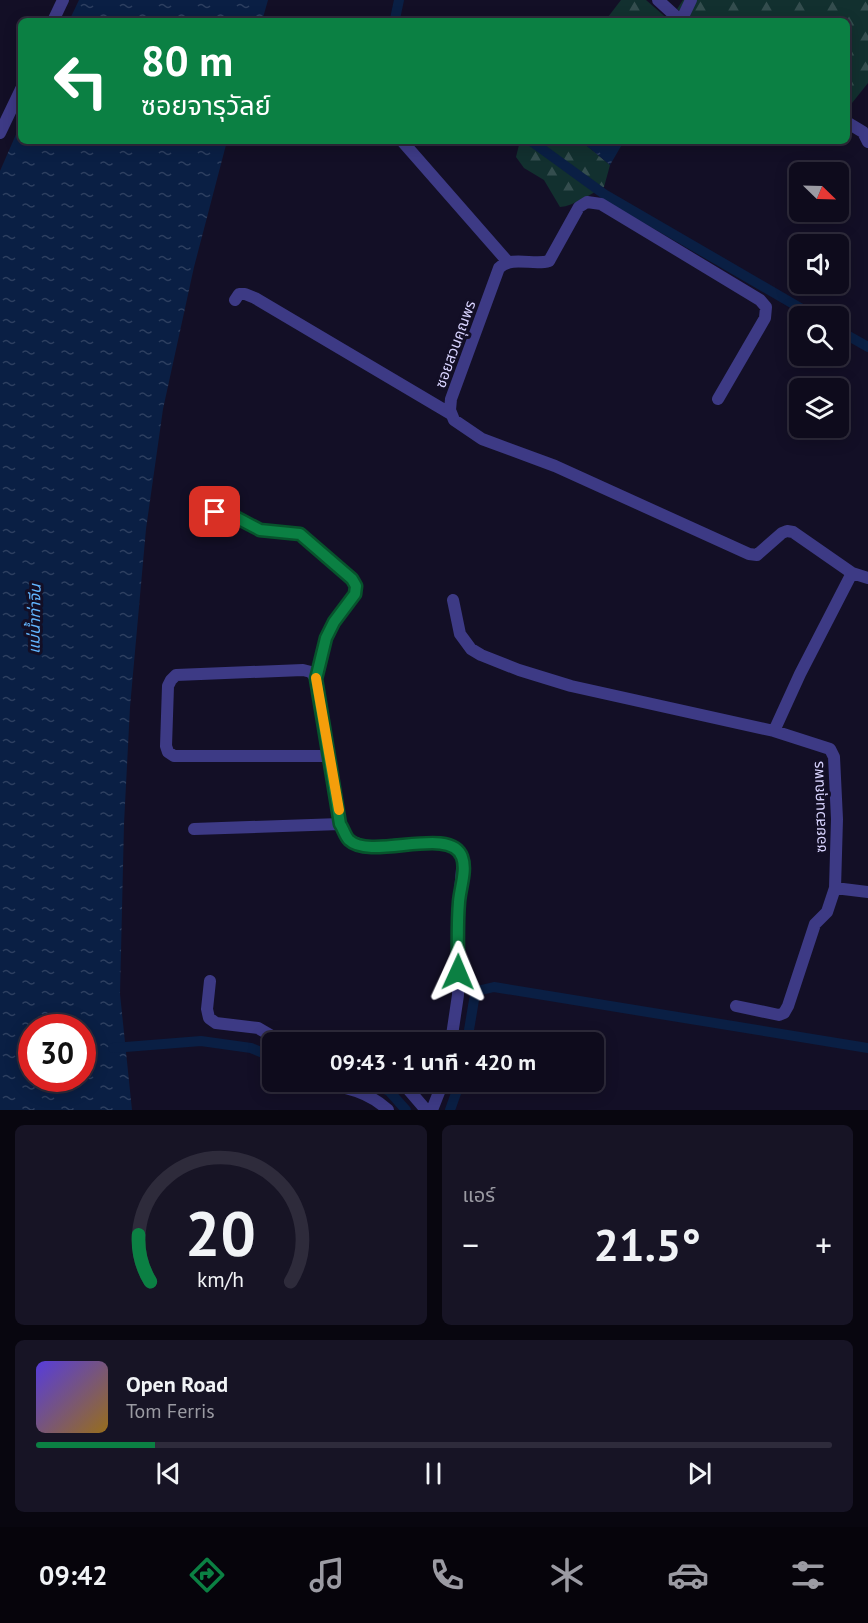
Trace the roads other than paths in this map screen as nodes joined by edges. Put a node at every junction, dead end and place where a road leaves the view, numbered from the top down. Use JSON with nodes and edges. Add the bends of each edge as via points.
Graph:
{"nodes":[{"id":1,"x":63,"y":0,"type":"edge"},
{"id":2,"x":658,"y":0,"type":"edge"},
{"id":3,"x":691,"y":0,"type":"edge"},
{"id":4,"x":54,"y":18,"type":"edge"},
{"id":5,"x":678,"y":18,"type":"edge"},
{"id":6,"x":682,"y":18,"type":"edge"},
{"id":7,"x":18,"y":95,"type":"edge"},
{"id":8,"x":850,"y":124,"type":"edge"},
{"id":9,"x":0,"y":133,"type":"edge"},
{"id":10,"x":868,"y":142,"type":"edge"},
{"id":11,"x":405,"y":144,"type":"edge"},
{"id":12,"x":508,"y":262,"type":"junction"},
{"id":13,"x":236,"y":300,"type":"dead end"},
{"id":14,"x":718,"y":399,"type":"dead end"},
{"id":15,"x":451,"y":414,"type":"junction"},
{"id":16,"x":215,"y":512,"type":"dead end"},
{"id":17,"x":852,"y":573,"type":"junction"},
{"id":18,"x":868,"y":578,"type":"edge"},
{"id":19,"x":453,"y":600,"type":"dead end"},
{"id":20,"x":316,"y":679,"type":"junction"},
{"id":21,"x":774,"y":731,"type":"junction"},
{"id":22,"x":329,"y":756,"type":"junction"},
{"id":23,"x":340,"y":824,"type":"junction"},
{"id":24,"x":194,"y":829,"type":"dead end"},
{"id":25,"x":835,"y":888,"type":"junction"},
{"id":26,"x":868,"y":892,"type":"edge"},
{"id":27,"x":210,"y":981,"type":"dead end"},
{"id":28,"x":736,"y":1006,"type":"dead end"},
{"id":29,"x":264,"y":1032,"type":"edge"},
{"id":30,"x":453,"y":1032,"type":"edge"},
{"id":31,"x":361,"y":1092,"type":"edge"},
{"id":32,"x":411,"y":1092,"type":"edge"},
{"id":33,"x":439,"y":1092,"type":"edge"},
{"id":34,"x":388,"y":1110,"type":"edge"},
{"id":35,"x":426,"y":1110,"type":"edge"},
{"id":36,"x":432,"y":1110,"type":"edge"}],
"edges":[{"from":1,"to":4,"type":"street"},
{"from":2,"to":5,"type":"street"},
{"from":3,"to":6,"type":"street"},
{"from":7,"to":9,"type":"street"},
{"from":8,"to":10,"type":"street"},
{"from":11,"to":12,"type":"street"},
{"from":12,"to":14,"type":"street","via":[[549,261],[579,207],[587,202],[601,204],[760,300],[766,307],[765,318]]},
{"from":12,"to":15,"type":"street","name":"ซอยสวนคุณพร","via":[[499,268],[451,399]]},
{"from":13,"to":15,"type":"street","via":[[239,294],[255,298]]},
{"from":15,"to":17,"type":"street","via":[[482,439],[555,466],[749,554],[757,555],[782,533],[793,532]]},
{"from":16,"to":20,"type":"street","via":[[226,512],[260,530],[300,534],[352,579],[355,594],[326,638]]},
{"from":17,"to":18,"type":"street"},
{"from":17,"to":21,"type":"street"},
{"from":19,"to":21,"type":"street","name":"ซอยสวนคุณพร","via":[[460,634],[481,656],[572,686]]},
{"from":20,"to":22,"type":"street"},
{"from":20,"to":22,"type":"street","via":[[303,670],[176,675],[168,686],[166,746],[174,756]]},
{"from":21,"to":25,"type":"street","name":"ซอยสวนคุณพร","via":[[824,745],[834,757]]},
{"from":22,"to":23,"type":"street"},
{"from":23,"to":24,"type":"street"},
{"from":23,"to":30,"type":"street","via":[[349,840],[366,847],[448,844],[458,849],[463,858]]},
{"from":25,"to":26,"type":"street"},
{"from":25,"to":28,"type":"street","name":"ซอยสวนคุณพร","via":[[827,912],[815,924],[783,1013]]},
{"from":27,"to":29,"type":"street","via":[[209,1018],[216,1023]]},
{"from":31,"to":34,"type":"street"},
{"from":32,"to":35,"type":"street"},
{"from":33,"to":36,"type":"street"}]}
